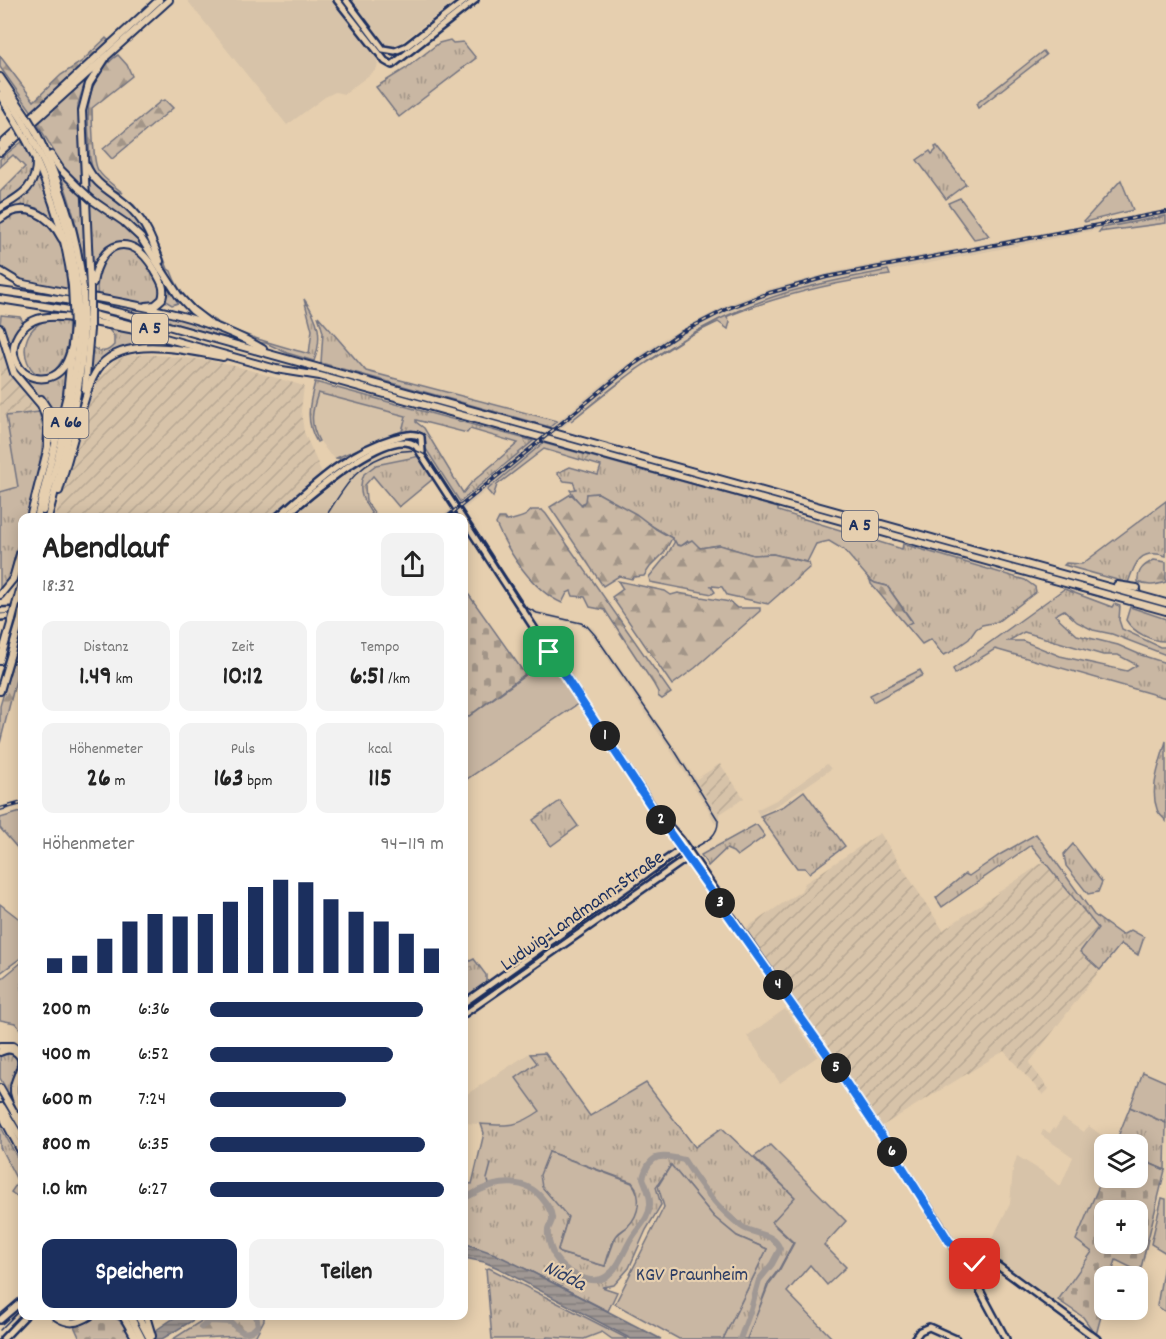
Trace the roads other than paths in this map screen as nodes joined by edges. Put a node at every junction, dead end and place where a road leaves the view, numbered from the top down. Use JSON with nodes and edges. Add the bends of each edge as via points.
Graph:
{"nodes":[{"id":1,"x":159,"y":0,"type":"edge"},
{"id":2,"x":169,"y":0,"type":"edge"},
{"id":3,"x":337,"y":0,"type":"edge"},
{"id":4,"x":346,"y":0,"type":"edge"},
{"id":5,"x":466,"y":0,"type":"edge"},
{"id":6,"x":475,"y":0,"type":"edge"},
{"id":7,"x":105,"y":59,"type":"junction"},
{"id":8,"x":0,"y":77,"type":"edge"},
{"id":9,"x":0,"y":86,"type":"edge"},
{"id":10,"x":0,"y":95,"type":"edge"},
{"id":11,"x":0,"y":102,"type":"edge"},
{"id":12,"x":7,"y":108,"type":"junction"},
{"id":13,"x":21,"y":118,"type":"junction"},
{"id":14,"x":31,"y":136,"type":"junction"},
{"id":15,"x":0,"y":144,"type":"edge"},
{"id":16,"x":0,"y":152,"type":"edge"},
{"id":17,"x":35,"y":158,"type":"junction"},
{"id":18,"x":84,"y":160,"type":"junction"},
{"id":19,"x":0,"y":208,"type":"edge"},
{"id":20,"x":0,"y":219,"type":"edge"},
{"id":21,"x":67,"y":250,"type":"junction"},
{"id":22,"x":0,"y":271,"type":"edge"},
{"id":23,"x":169,"y":281,"type":"junction"},
{"id":24,"x":83,"y":288,"type":"junction"},
{"id":25,"x":0,"y":291,"type":"edge"},
{"id":26,"x":67,"y":292,"type":"junction"},
{"id":27,"x":32,"y":295,"type":"junction"},
{"id":28,"x":0,"y":299,"type":"edge"},
{"id":29,"x":140,"y":306,"type":"junction"},
{"id":30,"x":82,"y":327,"type":"junction"},
{"id":31,"x":0,"y":328,"type":"edge"},
{"id":32,"x":217,"y":329,"type":"junction"},
{"id":33,"x":73,"y":343,"type":"junction"},
{"id":34,"x":271,"y":354,"type":"junction"},
{"id":35,"x":276,"y":369,"type":"junction"},
{"id":36,"x":297,"y":371,"type":"junction"},
{"id":37,"x":27,"y":387,"type":"junction"},
{"id":38,"x":81,"y":412,"type":"junction"},
{"id":39,"x":422,"y":453,"type":"junction"},
{"id":40,"x":53,"y":455,"type":"junction"},
{"id":41,"x":31,"y":513,"type":"edge"},
{"id":42,"x":40,"y":513,"type":"edge"},
{"id":43,"x":40,"y":513,"type":"edge"},
{"id":44,"x":50,"y":513,"type":"edge"},
{"id":45,"x":51,"y":513,"type":"edge"},
{"id":46,"x":282,"y":513,"type":"edge"},
{"id":47,"x":290,"y":513,"type":"edge"},
{"id":48,"x":460,"y":513,"type":"edge"},
{"id":49,"x":468,"y":525,"type":"edge"},
{"id":50,"x":18,"y":561,"type":"edge"},
{"id":51,"x":1086,"y":580,"type":"junction"},
{"id":52,"x":1137,"y":588,"type":"dead end"},
{"id":53,"x":0,"y":595,"type":"edge"},
{"id":54,"x":18,"y":598,"type":"edge"},
{"id":55,"x":1166,"y":603,"type":"edge"},
{"id":56,"x":1166,"y":611,"type":"edge"},
{"id":57,"x":0,"y":612,"type":"edge"},
{"id":58,"x":18,"y":614,"type":"edge"},
{"id":59,"x":18,"y":614,"type":"edge"},
{"id":60,"x":0,"y":616,"type":"edge"},
{"id":61,"x":18,"y":628,"type":"edge"},
{"id":62,"x":0,"y":662,"type":"edge"},
{"id":63,"x":0,"y":691,"type":"edge"},
{"id":64,"x":683,"y":848,"type":"junction"},
{"id":65,"x":690,"y":856,"type":"junction"},
{"id":66,"x":468,"y":1000,"type":"edge"},
{"id":67,"x":468,"y":1011,"type":"edge"},
{"id":68,"x":0,"y":1046,"type":"edge"},
{"id":69,"x":18,"y":1050,"type":"edge"},
{"id":70,"x":0,"y":1052,"type":"edge"},
{"id":71,"x":18,"y":1055,"type":"edge"},
{"id":72,"x":18,"y":1076,"type":"edge"},
{"id":73,"x":0,"y":1088,"type":"edge"},
{"id":74,"x":18,"y":1101,"type":"edge"},
{"id":75,"x":0,"y":1105,"type":"edge"},
{"id":76,"x":18,"y":1119,"type":"edge"},
{"id":77,"x":18,"y":1134,"type":"edge"},
{"id":78,"x":18,"y":1145,"type":"edge"},
{"id":79,"x":949,"y":1241,"type":"junction"},
{"id":80,"x":964,"y":1252,"type":"junction"},
{"id":81,"x":960,"y":1259,"type":"junction"},
{"id":82,"x":977,"y":1259,"type":"junction"},
{"id":83,"x":968,"y":1268,"type":"junction"},
{"id":84,"x":18,"y":1304,"type":"edge"},
{"id":85,"x":0,"y":1319,"type":"edge"},
{"id":86,"x":21,"y":1320,"type":"edge"},
{"id":87,"x":64,"y":1320,"type":"edge"},
{"id":88,"x":83,"y":1320,"type":"edge"},
{"id":89,"x":140,"y":1330,"type":"edge"},
{"id":90,"x":3,"y":1339,"type":"edge"},
{"id":91,"x":142,"y":1339,"type":"edge"},
{"id":92,"x":152,"y":1339,"type":"edge"},
{"id":93,"x":914,"y":1339,"type":"edge"},
{"id":94,"x":956,"y":1339,"type":"edge"},
{"id":95,"x":1006,"y":1339,"type":"edge"},
{"id":96,"x":1097,"y":1339,"type":"edge"}],
"edges":[{"from":1,"to":15,"type":"highway"},
{"from":2,"to":7,"type":"highway"},
{"from":3,"to":6,"type":"main road","via":[[392,65]]},
{"from":4,"to":5,"type":"main road","via":[[383,49],[395,51]]},
{"from":7,"to":16,"type":"highway"},
{"from":7,"to":18,"type":"highway","via":[[86,93],[82,117]]},
{"from":8,"to":13,"type":"highway","number":"A 66"},
{"from":9,"to":13,"type":"highway","number":"A 66"},
{"from":10,"to":12,"type":"highway"},
{"from":11,"to":12,"type":"highway"},
{"from":12,"to":13,"type":"highway"},
{"from":13,"to":14,"type":"highway","bridge":true},
{"from":13,"to":14,"type":"highway","number":"A 66","bridge":true},
{"from":14,"to":17,"type":"highway"},
{"from":14,"to":23,"type":"highway","bridge":true,"via":[[80,189],[141,238]]},
{"from":14,"to":24,"type":"highway","number":"A 66","via":[[61,207]]},
{"from":17,"to":19,"type":"highway","via":[[30,187]]},
{"from":17,"to":21,"type":"highway","via":[[54,202]]},
{"from":18,"to":23,"type":"highway","via":[[95,181],[124,202],[144,224]]},
{"from":18,"to":24,"type":"highway"},
{"from":20,"to":21,"type":"highway","via":[[18,210],[38,213],[53,224]]},
{"from":21,"to":24,"type":"highway"},
{"from":22,"to":26,"type":"highway","via":[[20,283]]},
{"from":23,"to":32,"type":"highway","via":[[187,305]]},
{"from":24,"to":29,"type":"highway","via":[[105,253],[117,246],[134,247],[148,259],[164,287],[159,302]]},
{"from":24,"to":30,"type":"highway","bridge":true},
{"from":24,"to":30,"type":"highway","number":"A 66","bridge":true},
{"from":24,"to":30,"type":"highway","bridge":true,"via":[[91,300]]},
{"from":25,"to":27,"type":"highway","number":"A 5"},
{"from":26,"to":27,"type":"highway"},
{"from":26,"to":29,"type":"highway"},
{"from":27,"to":34,"type":"highway","number":"A 5","via":[[125,314]]},
{"from":28,"to":36,"type":"highway","number":"A 5","via":[[97,315]]},
{"from":29,"to":32,"type":"highway"},
{"from":30,"to":33,"type":"highway"},
{"from":30,"to":38,"type":"highway","via":[[87,376]]},
{"from":30,"to":42,"type":"highway","number":"A 66","via":[[71,401]]},
{"from":30,"to":44,"type":"highway","number":"A 66","via":[[76,404]]},
{"from":31,"to":37,"type":"highway","via":[[14,373]]},
{"from":32,"to":34,"type":"highway"},
{"from":33,"to":35,"type":"highway","via":[[63,369],[48,378],[25,374],[14,358],[16,340],[26,325],[42,317],[57,316],[140,331]]},
{"from":33,"to":40,"type":"highway","via":[[67,395]]},
{"from":34,"to":51,"type":"highway","number":"A 5"},
{"from":35,"to":36,"type":"highway"},
{"from":35,"to":38,"type":"highway","via":[[217,356],[130,348],[102,364]]},
{"from":36,"to":56,"type":"highway","number":"A 5"},
{"from":37,"to":40,"type":"highway","via":[[52,416]]},
{"from":37,"to":41,"type":"highway","via":[[43,409],[49,432]]},
{"from":38,"to":45,"type":"highway"},
{"from":39,"to":46,"type":"main road","via":[[421,437],[414,434],[378,443],[343,462]]},
{"from":39,"to":47,"type":"main road","via":[[405,442],[368,454]]},
{"from":39,"to":48,"type":"main road"},
{"from":40,"to":43,"type":"highway"},
{"from":49,"to":64,"type":"main road","via":[[550,654]]},
{"from":50,"to":53,"type":"highway","via":[[13,579]]},
{"from":51,"to":52,"type":"highway"},
{"from":51,"to":55,"type":"highway","number":"A 5"},
{"from":54,"to":62,"type":"highway","bridge":true},
{"from":57,"to":58,"type":"main road"},
{"from":59,"to":60,"type":"main road"},
{"from":61,"to":63,"type":"highway"},
{"from":64,"to":65,"type":"main road"},
{"from":64,"to":66,"type":"main road","name":"Ludwig-Landmann-Straße"},
{"from":65,"to":67,"type":"main road","name":"Ludwig-Landmann-Straße"},
{"from":65,"to":79,"type":"main road","via":[[879,1131]]},
{"from":68,"to":69,"type":"highway"},
{"from":70,"to":71,"type":"highway","via":[[7,1049]]},
{"from":72,"to":74,"type":"highway","via":[[14,1088]]},
{"from":73,"to":76,"type":"highway"},
{"from":75,"to":77,"type":"highway"},
{"from":75,"to":78,"type":"highway"},
{"from":79,"to":80,"type":"main road"},
{"from":79,"to":81,"type":"main road"},
{"from":80,"to":81,"type":"main road"},
{"from":80,"to":82,"type":"main road","via":[[974,1253]]},
{"from":81,"to":83,"type":"main road"},
{"from":82,"to":83,"type":"main road"},
{"from":82,"to":96,"type":"main road","via":[[998,1266]]},
{"from":83,"to":95,"type":"main road"},
{"from":84,"to":85,"type":"main road"},
{"from":86,"to":90,"type":"main road"},
{"from":87,"to":88,"type":"highway"},
{"from":89,"to":91,"type":"highway"},
{"from":89,"to":92,"type":"highway"},
{"from":93,"to":94,"type":"main road","via":[[928,1327]]}]}
